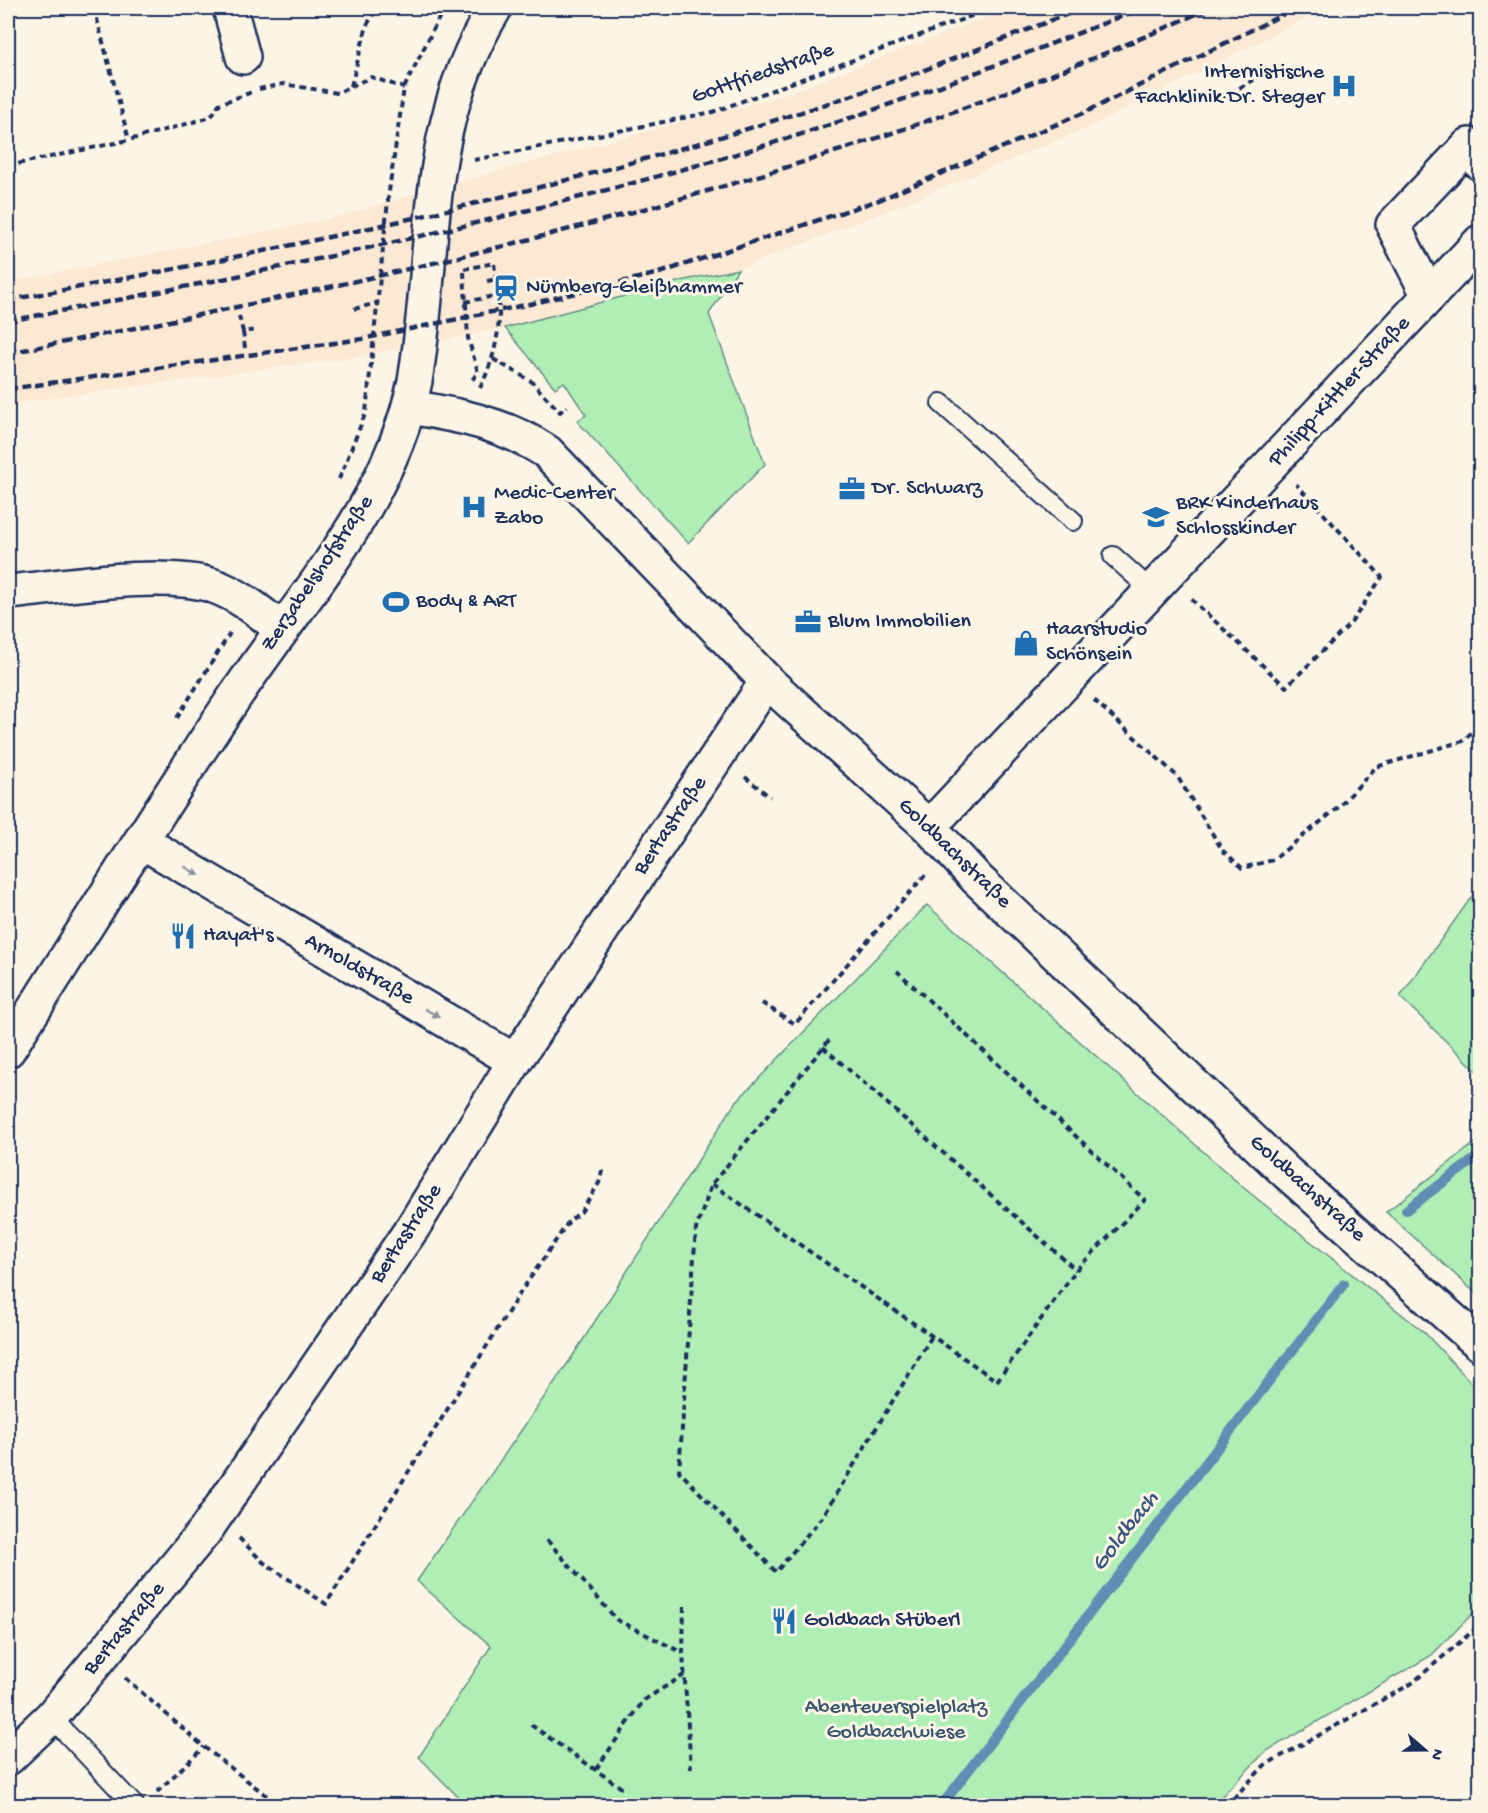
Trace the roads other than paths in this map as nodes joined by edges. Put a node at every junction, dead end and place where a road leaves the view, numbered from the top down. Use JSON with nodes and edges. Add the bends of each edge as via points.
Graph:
{"nodes":[{"id":1,"x":230,"y":8,"type":"edge"},
{"id":2,"x":495,"y":8,"type":"edge"},
{"id":3,"x":243,"y":57,"type":"dead end"},
{"id":4,"x":1480,"y":163,"type":"edge"},
{"id":5,"x":1480,"y":242,"type":"edge"},
{"id":6,"x":1429,"y":296,"type":"junction"},
{"id":7,"x":941,"y":403,"type":"dead end"},
{"id":8,"x":410,"y":407,"type":"junction"},
{"id":9,"x":1073,"y":521,"type":"dead end"},
{"id":10,"x":1113,"y":556,"type":"dead end"},
{"id":11,"x":1159,"y":583,"type":"junction"},
{"id":12,"x":8,"y":592,"type":"edge"},
{"id":13,"x":281,"y":629,"type":"junction"},
{"id":14,"x":766,"y":681,"type":"junction"},
{"id":15,"x":939,"y":838,"type":"junction"},
{"id":16,"x":141,"y":841,"type":"junction"},
{"id":17,"x":8,"y":1050,"type":"edge"},
{"id":18,"x":515,"y":1061,"type":"junction"},
{"id":19,"x":1480,"y":1344,"type":"edge"},
{"id":20,"x":51,"y":1717,"type":"junction"},
{"id":21,"x":8,"y":1758,"type":"edge"},
{"id":22,"x":143,"y":1802,"type":"edge"}],
"edges":[{"from":1,"to":3,"type":"street"},
{"from":2,"to":8,"type":"street","name":"Zerzabelshofstraße","via":[[466,63],[441,142]]},
{"from":4,"to":6,"type":"street","name":"Philipp-Kittler-Straße","via":[[1469,145],[1393,225]]},
{"from":5,"to":6,"type":"street","name":"Philipp-Kittler-Straße"},
{"from":6,"to":11,"type":"street","name":"Philipp-Kittler-Straße"},
{"from":7,"to":9,"type":"lane"},
{"from":8,"to":13,"type":"street","name":"Zerzabelshofstraße","via":[[376,487],[355,524]]},
{"from":8,"to":14,"type":"street","name":"Goldbachstraße","via":[[495,425],[522,435],[547,452]]},
{"from":10,"to":11,"type":"lane"},
{"from":11,"to":15,"type":"street","name":"Philipp-Kittler-Straße","via":[[1071,679]]},
{"from":12,"to":13,"type":"street","via":[[191,580],[244,600]]},
{"from":13,"to":16,"type":"street","name":"Zerzabelshofstraße"},
{"from":14,"to":15,"type":"street","name":"Goldbachstraße"},
{"from":14,"to":18,"type":"street","name":"Bertastraße"},
{"from":15,"to":19,"type":"street","name":"Goldbachstraße","via":[[977,879],[1269,1155]]},
{"from":16,"to":17,"type":"street","name":"Zerzabelshofstraße"},
{"from":16,"to":18,"type":"street","name":"Arnoldstraße","one_way":true},
{"from":18,"to":20,"type":"street","name":"Bertastraße","via":[[413,1227],[216,1516]]},
{"from":20,"to":21,"type":"street","name":"Bertastraße"},
{"from":20,"to":22,"type":"lane"}]}
